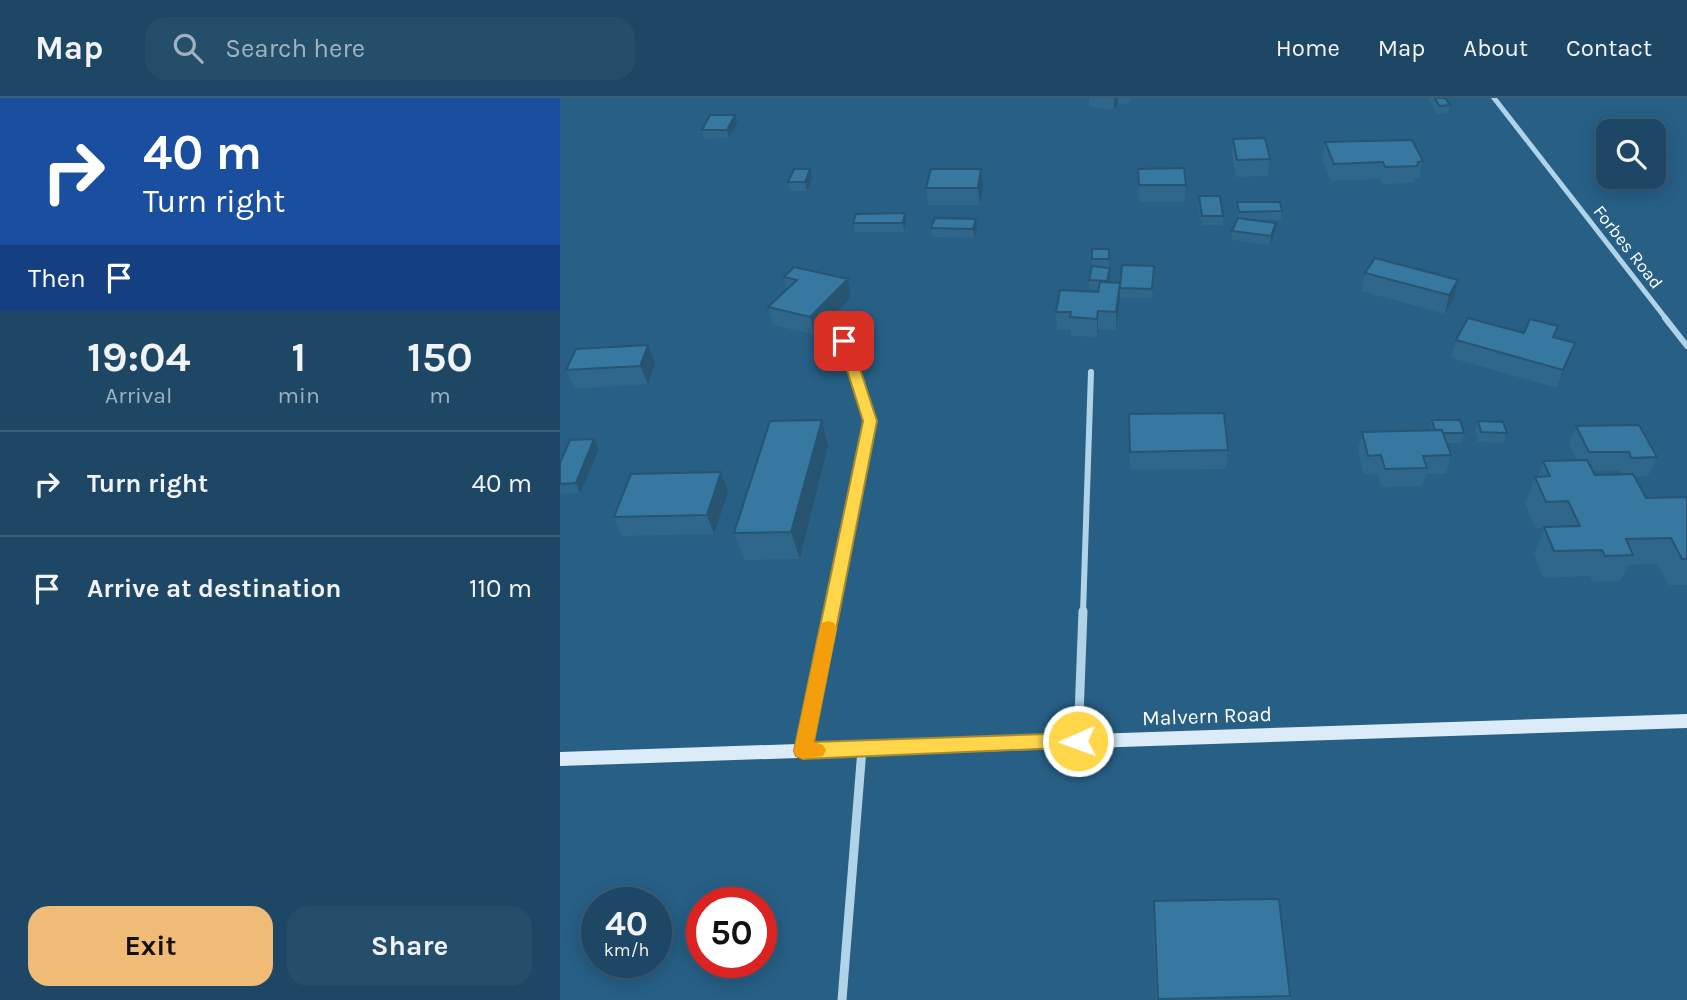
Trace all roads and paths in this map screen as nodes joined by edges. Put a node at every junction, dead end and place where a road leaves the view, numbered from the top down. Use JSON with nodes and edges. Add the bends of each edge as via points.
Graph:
{"nodes":[{"id":1,"x":1494,"y":98,"type":"edge"},
{"id":2,"x":844,"y":341,"type":"dead end"},
{"id":3,"x":1687,"y":346,"type":"edge"},
{"id":4,"x":1091,"y":372,"type":"dead end"},
{"id":5,"x":1687,"y":721,"type":"edge"},
{"id":6,"x":1078,"y":741,"type":"junction"},
{"id":7,"x":862,"y":749,"type":"junction"},
{"id":8,"x":803,"y":751,"type":"junction"},
{"id":9,"x":560,"y":759,"type":"edge"},
{"id":10,"x":842,"y":1000,"type":"edge"}],
"edges":[{"from":1,"to":3,"type":"street","name":"Forbes Road"},
{"from":2,"to":8,"type":"street","via":[[870,421]]},
{"from":4,"to":6,"type":"street"},
{"from":5,"to":6,"type":"main road","name":"Malvern Road"},
{"from":6,"to":7,"type":"main road","name":"Malvern Road"},
{"from":7,"to":8,"type":"main road","name":"Malvern Road"},
{"from":7,"to":10,"type":"street"},
{"from":8,"to":9,"type":"main road","name":"Malvern Road"}]}
